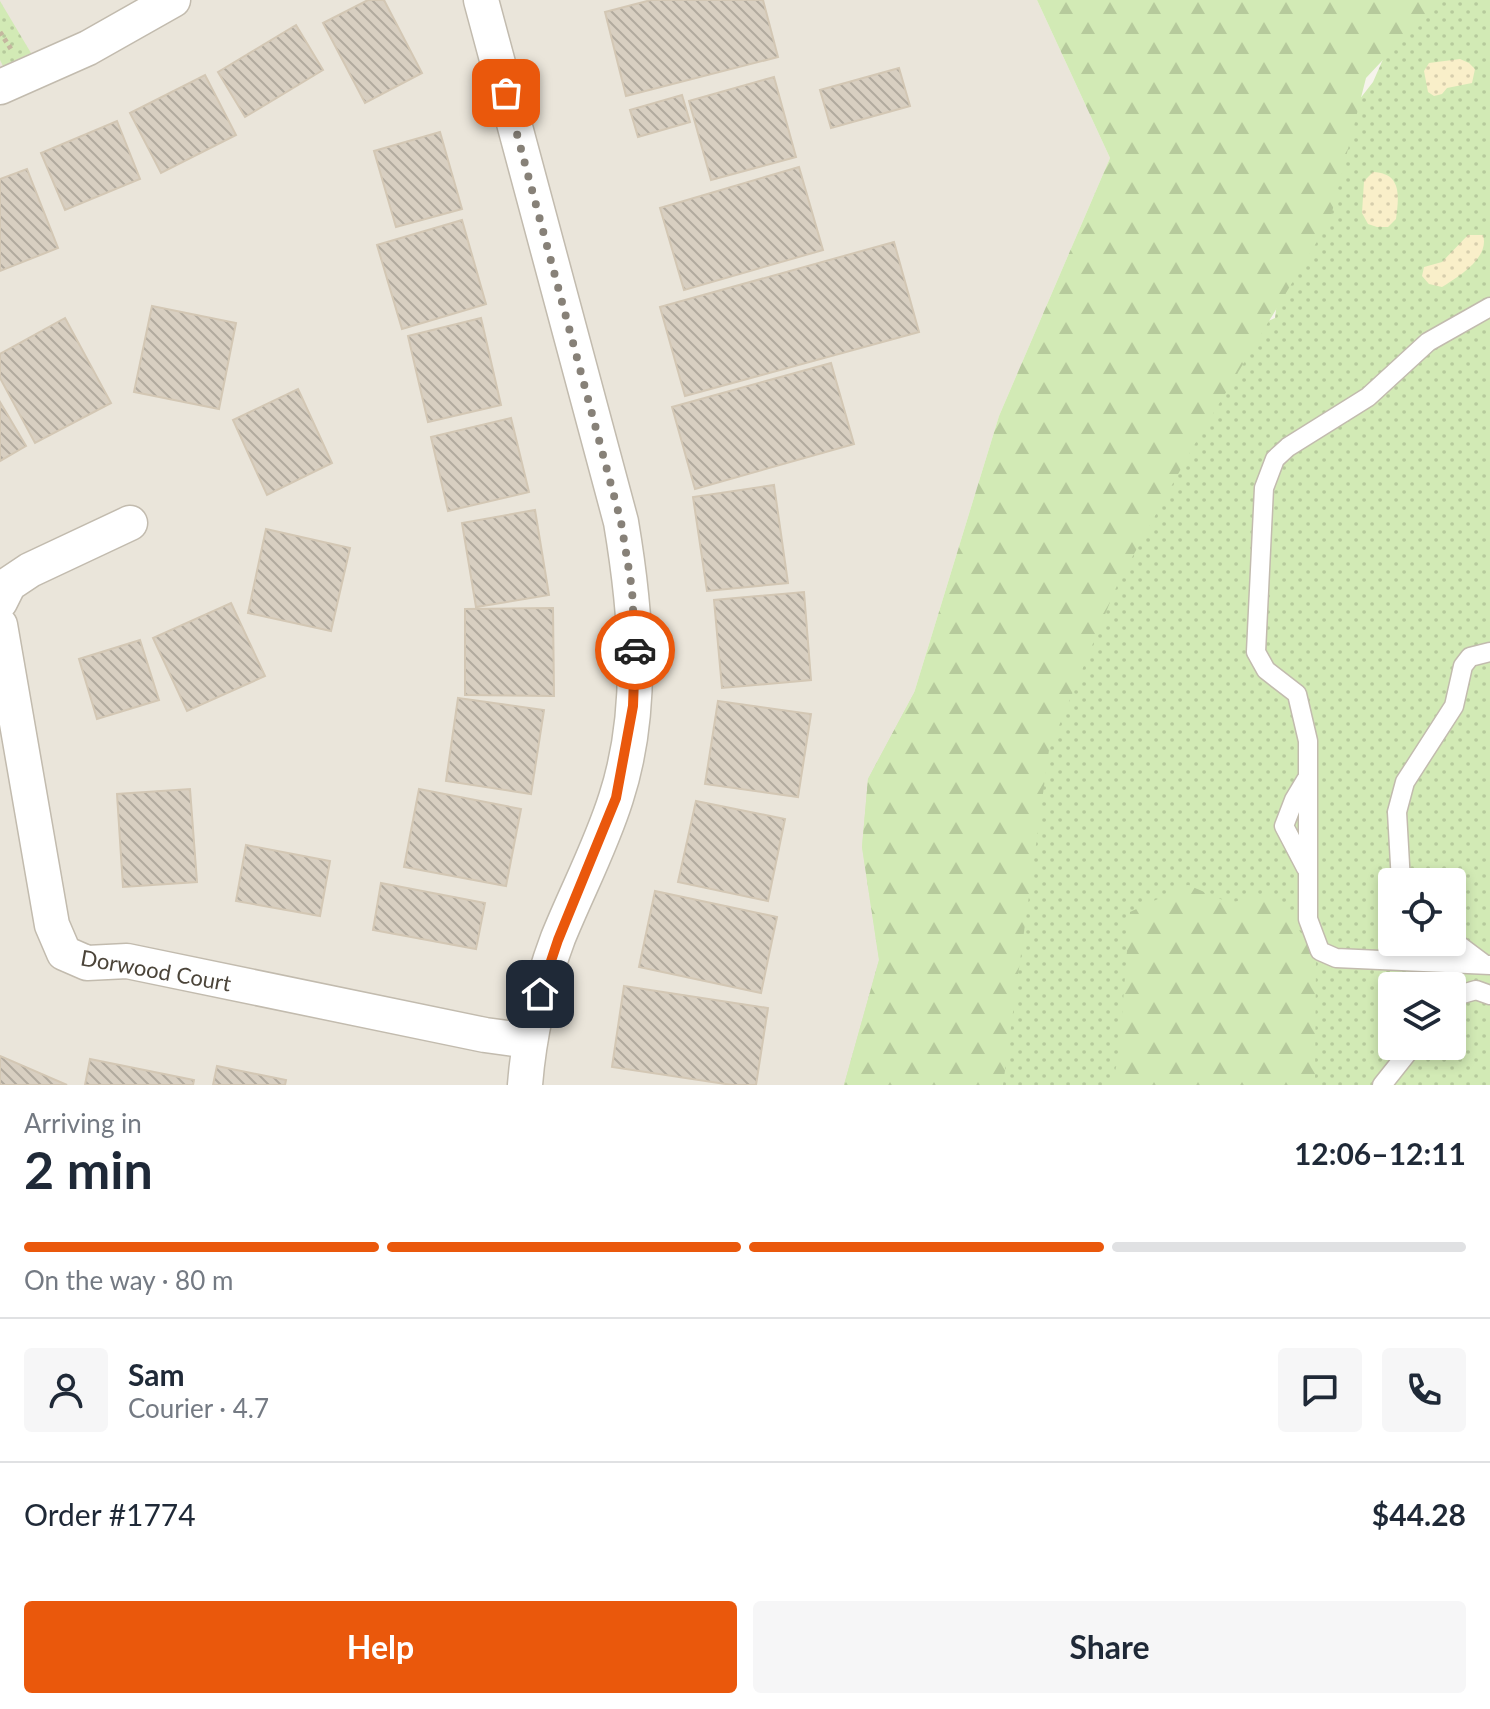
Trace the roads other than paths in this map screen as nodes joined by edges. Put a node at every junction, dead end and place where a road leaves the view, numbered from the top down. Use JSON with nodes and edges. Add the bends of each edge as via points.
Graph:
{"nodes":[{"id":1,"x":173,"y":0,"type":"edge"},
{"id":2,"x":481,"y":0,"type":"edge"},
{"id":3,"x":0,"y":87,"type":"edge"},
{"id":4,"x":1490,"y":307,"type":"edge"},
{"id":5,"x":130,"y":523,"type":"dead end"},
{"id":6,"x":0,"y":602,"type":"edge"},
{"id":7,"x":0,"y":625,"type":"edge"},
{"id":8,"x":1490,"y":652,"type":"edge"},
{"id":9,"x":1400,"y":868,"type":"edge"},
{"id":10,"x":1466,"y":950,"type":"edge"},
{"id":11,"x":1487,"y":964,"type":"edge"},
{"id":12,"x":1466,"y":993,"type":"edge"},
{"id":13,"x":1490,"y":995,"type":"edge"},
{"id":14,"x":529,"y":1041,"type":"junction"},
{"id":15,"x":1402,"y":1060,"type":"edge"},
{"id":16,"x":525,"y":1085,"type":"edge"},
{"id":17,"x":1382,"y":1085,"type":"edge"}],
"edges":[{"from":1,"to":3,"type":"street","via":[[88,48]]},
{"from":2,"to":14,"type":"street","via":[[621,522],[635,652],[633,706],[616,798],[558,940]]},
{"from":4,"to":11,"type":"lane","via":[[1428,342],[1368,397],[1275,459],[1264,488],[1256,652],[1266,670],[1297,694],[1308,741],[1308,919],[1320,951],[1336,958]]},
{"from":5,"to":6,"type":"street","via":[[30,570],[9,584]]},
{"from":7,"to":14,"type":"street","name":"Dorwood Court","via":[[52,925],[64,953],[87,963],[127,961]]},
{"from":8,"to":9,"type":"lane","via":[[1470,657],[1463,666],[1454,706],[1405,782],[1397,812]]},
{"from":10,"to":11,"type":"lane"},
{"from":12,"to":13,"type":"lane"},
{"from":14,"to":16,"type":"street"},
{"from":15,"to":17,"type":"lane"}]}
